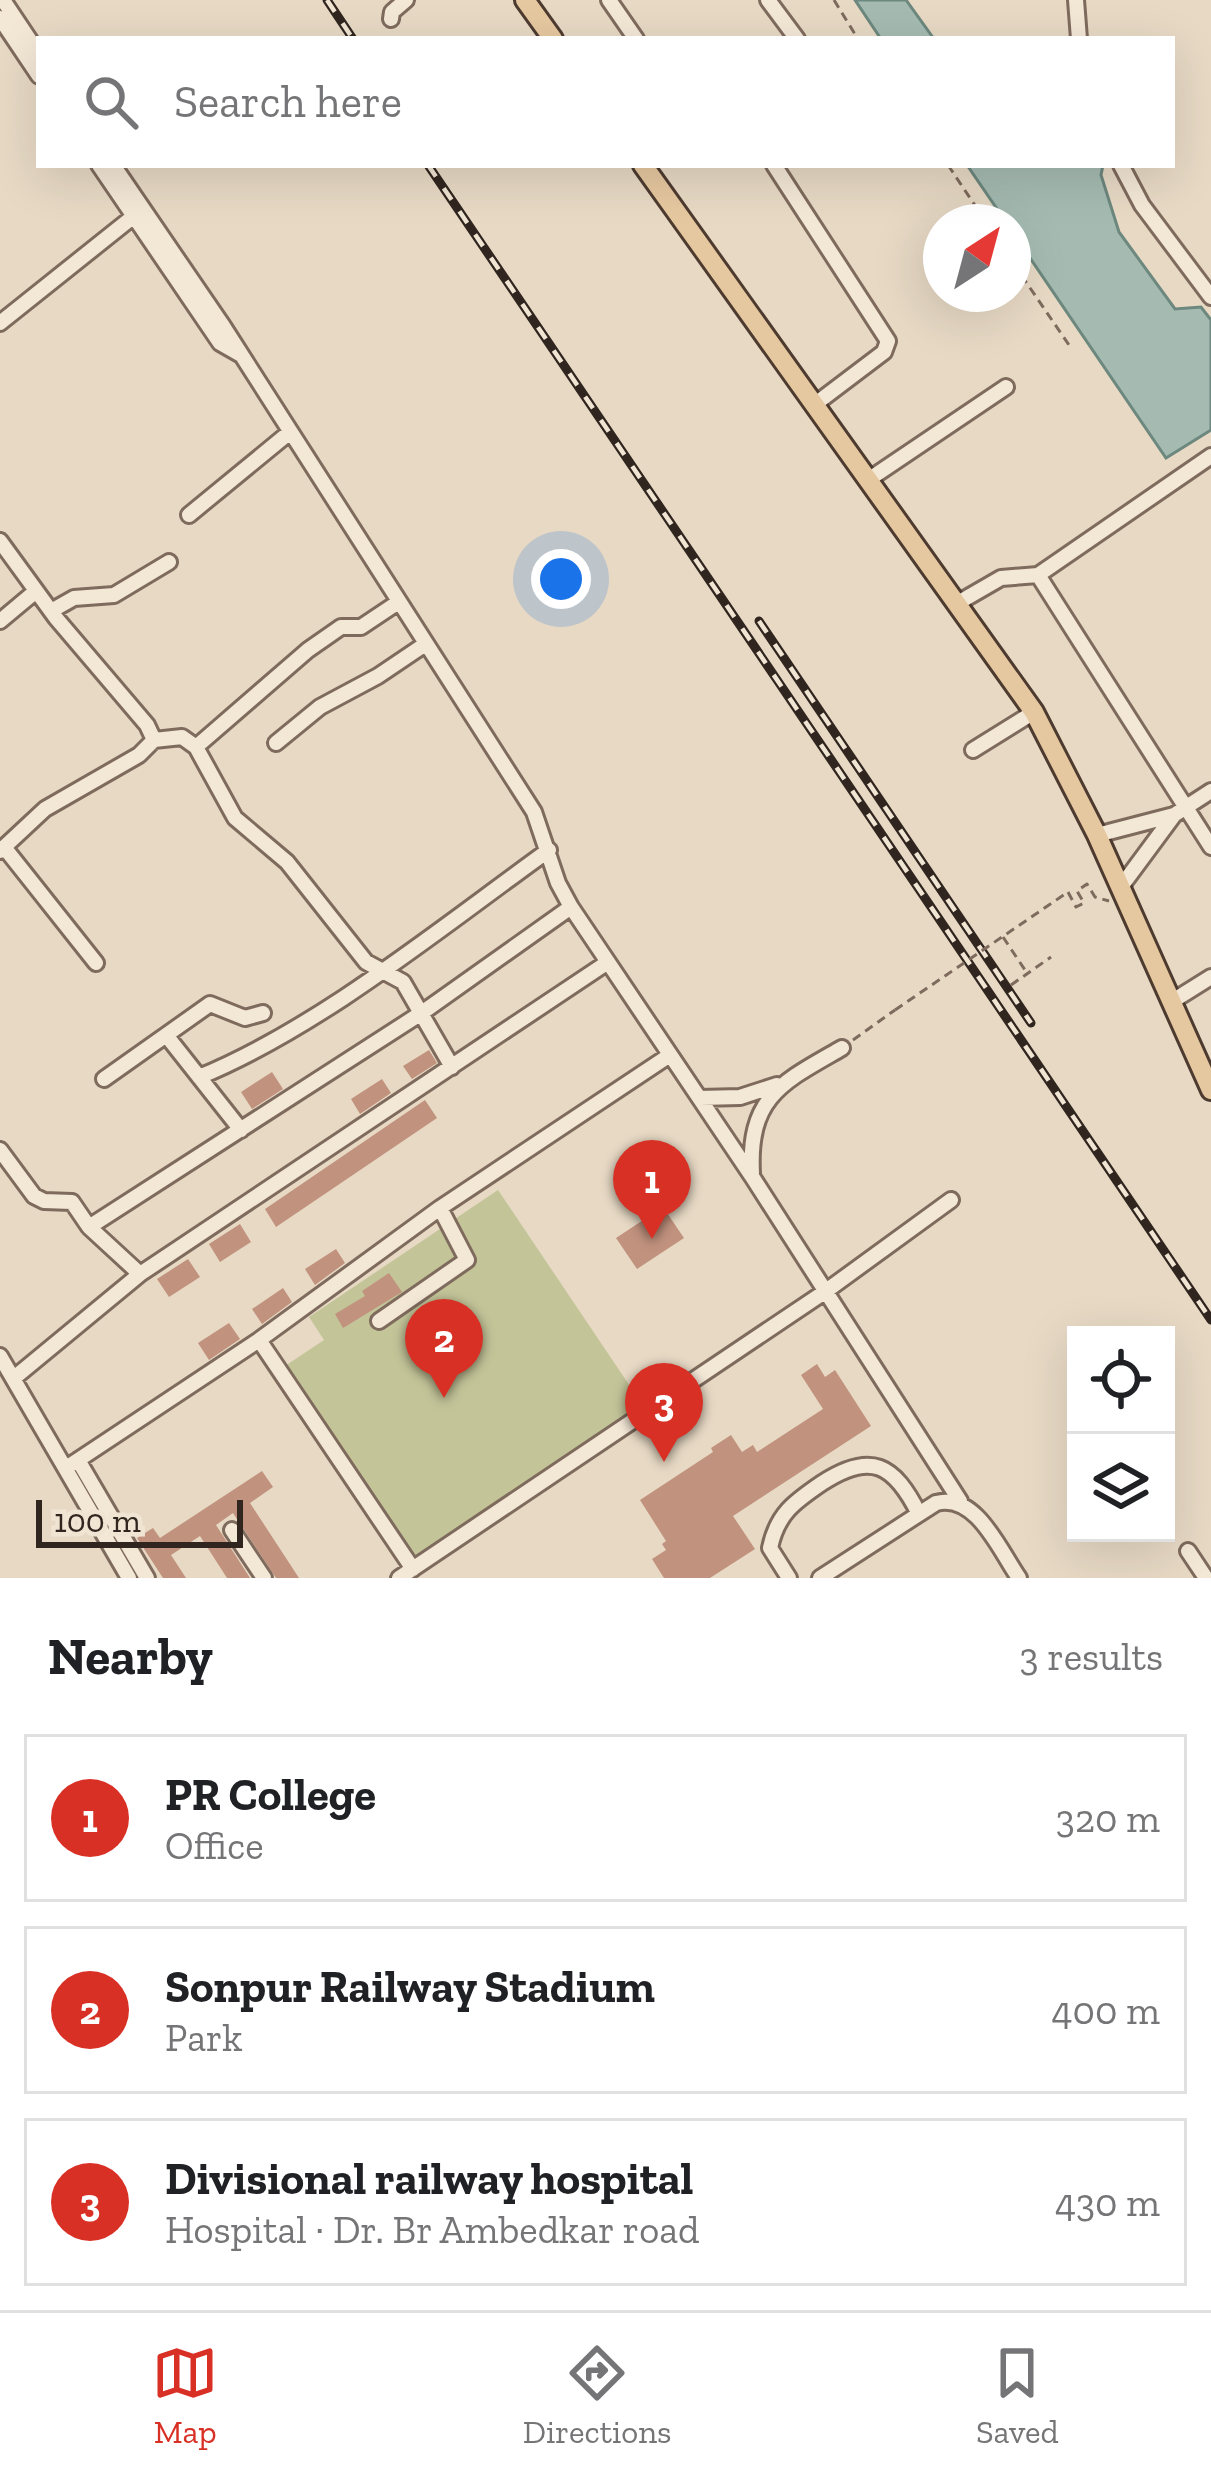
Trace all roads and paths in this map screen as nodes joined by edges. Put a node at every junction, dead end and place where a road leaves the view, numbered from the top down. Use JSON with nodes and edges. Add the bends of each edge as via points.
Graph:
{"nodes":[{"id":1,"x":3,"y":0,"type":"edge"},
{"id":2,"x":406,"y":0,"type":"edge"},
{"id":3,"x":525,"y":0,"type":"edge"},
{"id":4,"x":609,"y":0,"type":"edge"},
{"id":5,"x":768,"y":0,"type":"edge"},
{"id":6,"x":834,"y":0,"type":"edge"},
{"id":7,"x":1076,"y":0,"type":"edge"},
{"id":8,"x":0,"y":18,"type":"edge"},
{"id":9,"x":392,"y":19,"type":"dead end"},
{"id":10,"x":551,"y":36,"type":"edge"},
{"id":11,"x":634,"y":36,"type":"edge"},
{"id":12,"x":794,"y":36,"type":"edge"},
{"id":13,"x":856,"y":36,"type":"edge"},
{"id":14,"x":1079,"y":36,"type":"edge"},
{"id":15,"x":36,"y":50,"type":"edge"},
{"id":16,"x":36,"y":72,"type":"edge"},
{"id":17,"x":101,"y":168,"type":"edge"},
{"id":18,"x":115,"y":168,"type":"edge"},
{"id":19,"x":645,"y":168,"type":"edge"},
{"id":20,"x":776,"y":168,"type":"edge"},
{"id":21,"x":949,"y":168,"type":"edge"},
{"id":22,"x":1123,"y":168,"type":"edge"},
{"id":23,"x":974,"y":204,"type":"edge"},
{"id":24,"x":134,"y":216,"type":"junction"},
{"id":25,"x":1031,"y":290,"type":"edge"},
{"id":26,"x":1211,"y":297,"type":"edge"},
{"id":27,"x":0,"y":323,"type":"edge"},
{"id":28,"x":1069,"y":346,"type":"dead end"},
{"id":29,"x":241,"y":355,"type":"junction"},
{"id":30,"x":1006,"y":387,"type":"dead end"},
{"id":31,"x":814,"y":405,"type":"junction"},
{"id":32,"x":290,"y":432,"type":"junction"},
{"id":33,"x":1211,"y":456,"type":"edge"},
{"id":34,"x":868,"y":480,"type":"junction"},
{"id":35,"x":189,"y":515,"type":"dead end"},
{"id":36,"x":0,"y":541,"type":"edge"},
{"id":37,"x":169,"y":562,"type":"dead end"},
{"id":38,"x":1038,"y":575,"type":"junction"},
{"id":39,"x":36,"y":591,"type":"junction"},
{"id":40,"x":397,"y":603,"type":"junction"},
{"id":41,"x":956,"y":604,"type":"junction"},
{"id":42,"x":51,"y":611,"type":"junction"},
{"id":43,"x":0,"y":621,"type":"edge"},
{"id":44,"x":424,"y":645,"type":"junction"},
{"id":45,"x":1034,"y":712,"type":"junction"},
{"id":46,"x":154,"y":740,"type":"junction"},
{"id":47,"x":276,"y":743,"type":"dead end"},
{"id":48,"x":196,"y":747,"type":"junction"},
{"id":49,"x":973,"y":750,"type":"dead end"},
{"id":50,"x":1211,"y":790,"type":"edge"},
{"id":51,"x":1180,"y":811,"type":"junction"},
{"id":52,"x":1097,"y":835,"type":"junction"},
{"id":53,"x":1211,"y":847,"type":"edge"},
{"id":54,"x":2,"y":849,"type":"edge"},
{"id":55,"x":548,"y":850,"type":"junction"},
{"id":56,"x":1120,"y":889,"type":"junction"},
{"id":57,"x":1095,"y":897,"type":"dead end"},
{"id":58,"x":572,"y":907,"type":"junction"},
{"id":59,"x":1003,"y":937,"type":"junction"},
{"id":60,"x":1052,"y":957,"type":"dead end"},
{"id":61,"x":608,"y":962,"type":"junction"},
{"id":62,"x":96,"y":963,"type":"dead end"},
{"id":63,"x":382,"y":971,"type":"junction"},
{"id":64,"x":1027,"y":973,"type":"junction"},
{"id":65,"x":1211,"y":977,"type":"edge"},
{"id":66,"x":1011,"y":985,"type":"dead end"},
{"id":67,"x":1171,"y":1002,"type":"junction"},
{"id":68,"x":263,"y":1012,"type":"dead end"},
{"id":69,"x":422,"y":1012,"type":"junction"},
{"id":70,"x":166,"y":1035,"type":"junction"},
{"id":71,"x":842,"y":1048,"type":"joint"},
{"id":72,"x":670,"y":1054,"type":"junction"},
{"id":73,"x":452,"y":1067,"type":"junction"},
{"id":74,"x":199,"y":1077,"type":"junction"},
{"id":75,"x":104,"y":1079,"type":"dead end"},
{"id":76,"x":777,"y":1085,"type":"junction"},
{"id":77,"x":1211,"y":1090,"type":"edge"},
{"id":78,"x":700,"y":1098,"type":"junction"},
{"id":79,"x":241,"y":1130,"type":"junction"},
{"id":80,"x":0,"y":1150,"type":"edge"},
{"id":81,"x":753,"y":1178,"type":"junction"},
{"id":82,"x":952,"y":1200,"type":"dead end"},
{"id":83,"x":440,"y":1208,"type":"junction"},
{"id":84,"x":89,"y":1227,"type":"junction"},
{"id":85,"x":140,"y":1274,"type":"junction"},
{"id":86,"x":826,"y":1292,"type":"junction"},
{"id":87,"x":379,"y":1321,"type":"dead end"},
{"id":88,"x":259,"y":1340,"type":"junction"},
{"id":89,"x":0,"y":1356,"type":"edge"},
{"id":90,"x":14,"y":1378,"type":"junction"},
{"id":91,"x":72,"y":1464,"type":"junction"},
{"id":92,"x":960,"y":1501,"type":"junction"},
{"id":93,"x":919,"y":1514,"type":"junction"},
{"id":94,"x":232,"y":1530,"type":"dead end"},
{"id":95,"x":1188,"y":1551,"type":"dead end"},
{"id":96,"x":406,"y":1574,"type":"edge"},
{"id":97,"x":129,"y":1578,"type":"edge"},
{"id":98,"x":147,"y":1578,"type":"edge"},
{"id":99,"x":264,"y":1578,"type":"edge"},
{"id":100,"x":789,"y":1578,"type":"edge"},
{"id":101,"x":820,"y":1578,"type":"edge"},
{"id":102,"x":1019,"y":1578,"type":"edge"},
{"id":103,"x":1206,"y":1578,"type":"edge"}],
"edges":[{"from":1,"to":15,"type":"street"},
{"from":2,"to":9,"type":"street"},
{"from":3,"to":10,"type":"main road"},
{"from":4,"to":11,"type":"street"},
{"from":5,"to":12,"type":"street"},
{"from":6,"to":13,"type":"path"},
{"from":7,"to":14,"type":"street"},
{"from":8,"to":16,"type":"street"},
{"from":17,"to":24,"type":"street"},
{"from":18,"to":29,"type":"street"},
{"from":19,"to":31,"type":"main road"},
{"from":20,"to":31,"type":"street","via":[[888,341]]},
{"from":21,"to":23,"type":"path"},
{"from":22,"to":26,"type":"street"},
{"from":24,"to":27,"type":"street"},
{"from":24,"to":29,"type":"street","via":[[220,343]]},
{"from":25,"to":28,"type":"path"},
{"from":29,"to":32,"type":"street"},
{"from":30,"to":34,"type":"street"},
{"from":31,"to":34,"type":"main road"},
{"from":32,"to":35,"type":"street"},
{"from":32,"to":40,"type":"street"},
{"from":33,"to":38,"type":"street"},
{"from":34,"to":41,"type":"main road"},
{"from":36,"to":39,"type":"street"},
{"from":37,"to":42,"type":"street","via":[[114,595],[74,598]]},
{"from":38,"to":41,"type":"street","via":[[1006,576]]},
{"from":38,"to":51,"type":"street"},
{"from":39,"to":42,"type":"street"},
{"from":39,"to":43,"type":"street"},
{"from":40,"to":44,"type":"street"},
{"from":40,"to":48,"type":"street","via":[[308,650]]},
{"from":41,"to":45,"type":"main road"},
{"from":42,"to":46,"type":"street"},
{"from":44,"to":47,"type":"street","via":[[320,706]]},
{"from":44,"to":55,"type":"street","via":[[534,812]]},
{"from":45,"to":49,"type":"street"},
{"from":45,"to":52,"type":"main road"},
{"from":46,"to":48,"type":"street","via":[[182,736]]},
{"from":46,"to":54,"type":"street","via":[[45,809]]},
{"from":48,"to":63,"type":"street","via":[[235,818],[287,862],[358,953]]},
{"from":50,"to":51,"type":"street"},
{"from":51,"to":52,"type":"street"},
{"from":51,"to":53,"type":"street"},
{"from":51,"to":56,"type":"street"},
{"from":52,"to":56,"type":"main road"},
{"from":54,"to":62,"type":"street"},
{"from":55,"to":58,"type":"street"},
{"from":55,"to":63,"type":"street"},
{"from":56,"to":67,"type":"main road"},
{"from":57,"to":59,"type":"path","bridge":true,"via":[[1087,884],[1077,891],[1084,903],[1076,908],[1068,892]]},
{"from":58,"to":61,"type":"street"},
{"from":58,"to":69,"type":"street"},
{"from":59,"to":64,"type":"path"},
{"from":59,"to":71,"type":"path","bridge":true},
{"from":60,"to":64,"type":"path"},
{"from":61,"to":72,"type":"street"},
{"from":61,"to":73,"type":"street"},
{"from":63,"to":69,"type":"street","via":[[403,982]]},
{"from":63,"to":74,"type":"street"},
{"from":64,"to":66,"type":"path"},
{"from":65,"to":67,"type":"street"},
{"from":67,"to":77,"type":"main road"},
{"from":68,"to":70,"type":"street","via":[[245,1018],[210,1004]]},
{"from":69,"to":73,"type":"street"},
{"from":69,"to":79,"type":"street"},
{"from":70,"to":74,"type":"street"},
{"from":70,"to":75,"type":"street"},
{"from":71,"to":76,"type":"street"},
{"from":72,"to":78,"type":"street"},
{"from":72,"to":83,"type":"street"},
{"from":73,"to":85,"type":"street"},
{"from":74,"to":79,"type":"street"},
{"from":76,"to":78,"type":"street"},
{"from":76,"to":81,"type":"street","via":[[754,1127]]},
{"from":78,"to":81,"type":"street"},
{"from":79,"to":84,"type":"street"},
{"from":80,"to":84,"type":"street","via":[[34,1196],[72,1202]]},
{"from":81,"to":86,"type":"street"},
{"from":82,"to":86,"type":"street"},
{"from":83,"to":87,"type":"street","via":[[467,1260]]},
{"from":83,"to":88,"type":"street"},
{"from":84,"to":85,"type":"street"},
{"from":85,"to":90,"type":"street"},
{"from":86,"to":92,"type":"street"},
{"from":86,"to":96,"type":"street"},
{"from":88,"to":91,"type":"street"},
{"from":88,"to":96,"type":"street"},
{"from":89,"to":90,"type":"street"},
{"from":90,"to":91,"type":"street"},
{"from":91,"to":97,"type":"street"},
{"from":91,"to":98,"type":"street"},
{"from":92,"to":93,"type":"street"},
{"from":92,"to":102,"type":"street"},
{"from":93,"to":100,"type":"street","via":[[890,1473],[868,1462],[847,1467],[788,1506],[775,1524],[770,1548]]},
{"from":93,"to":101,"type":"street"},
{"from":94,"to":99,"type":"street"},
{"from":95,"to":103,"type":"street"}]}
